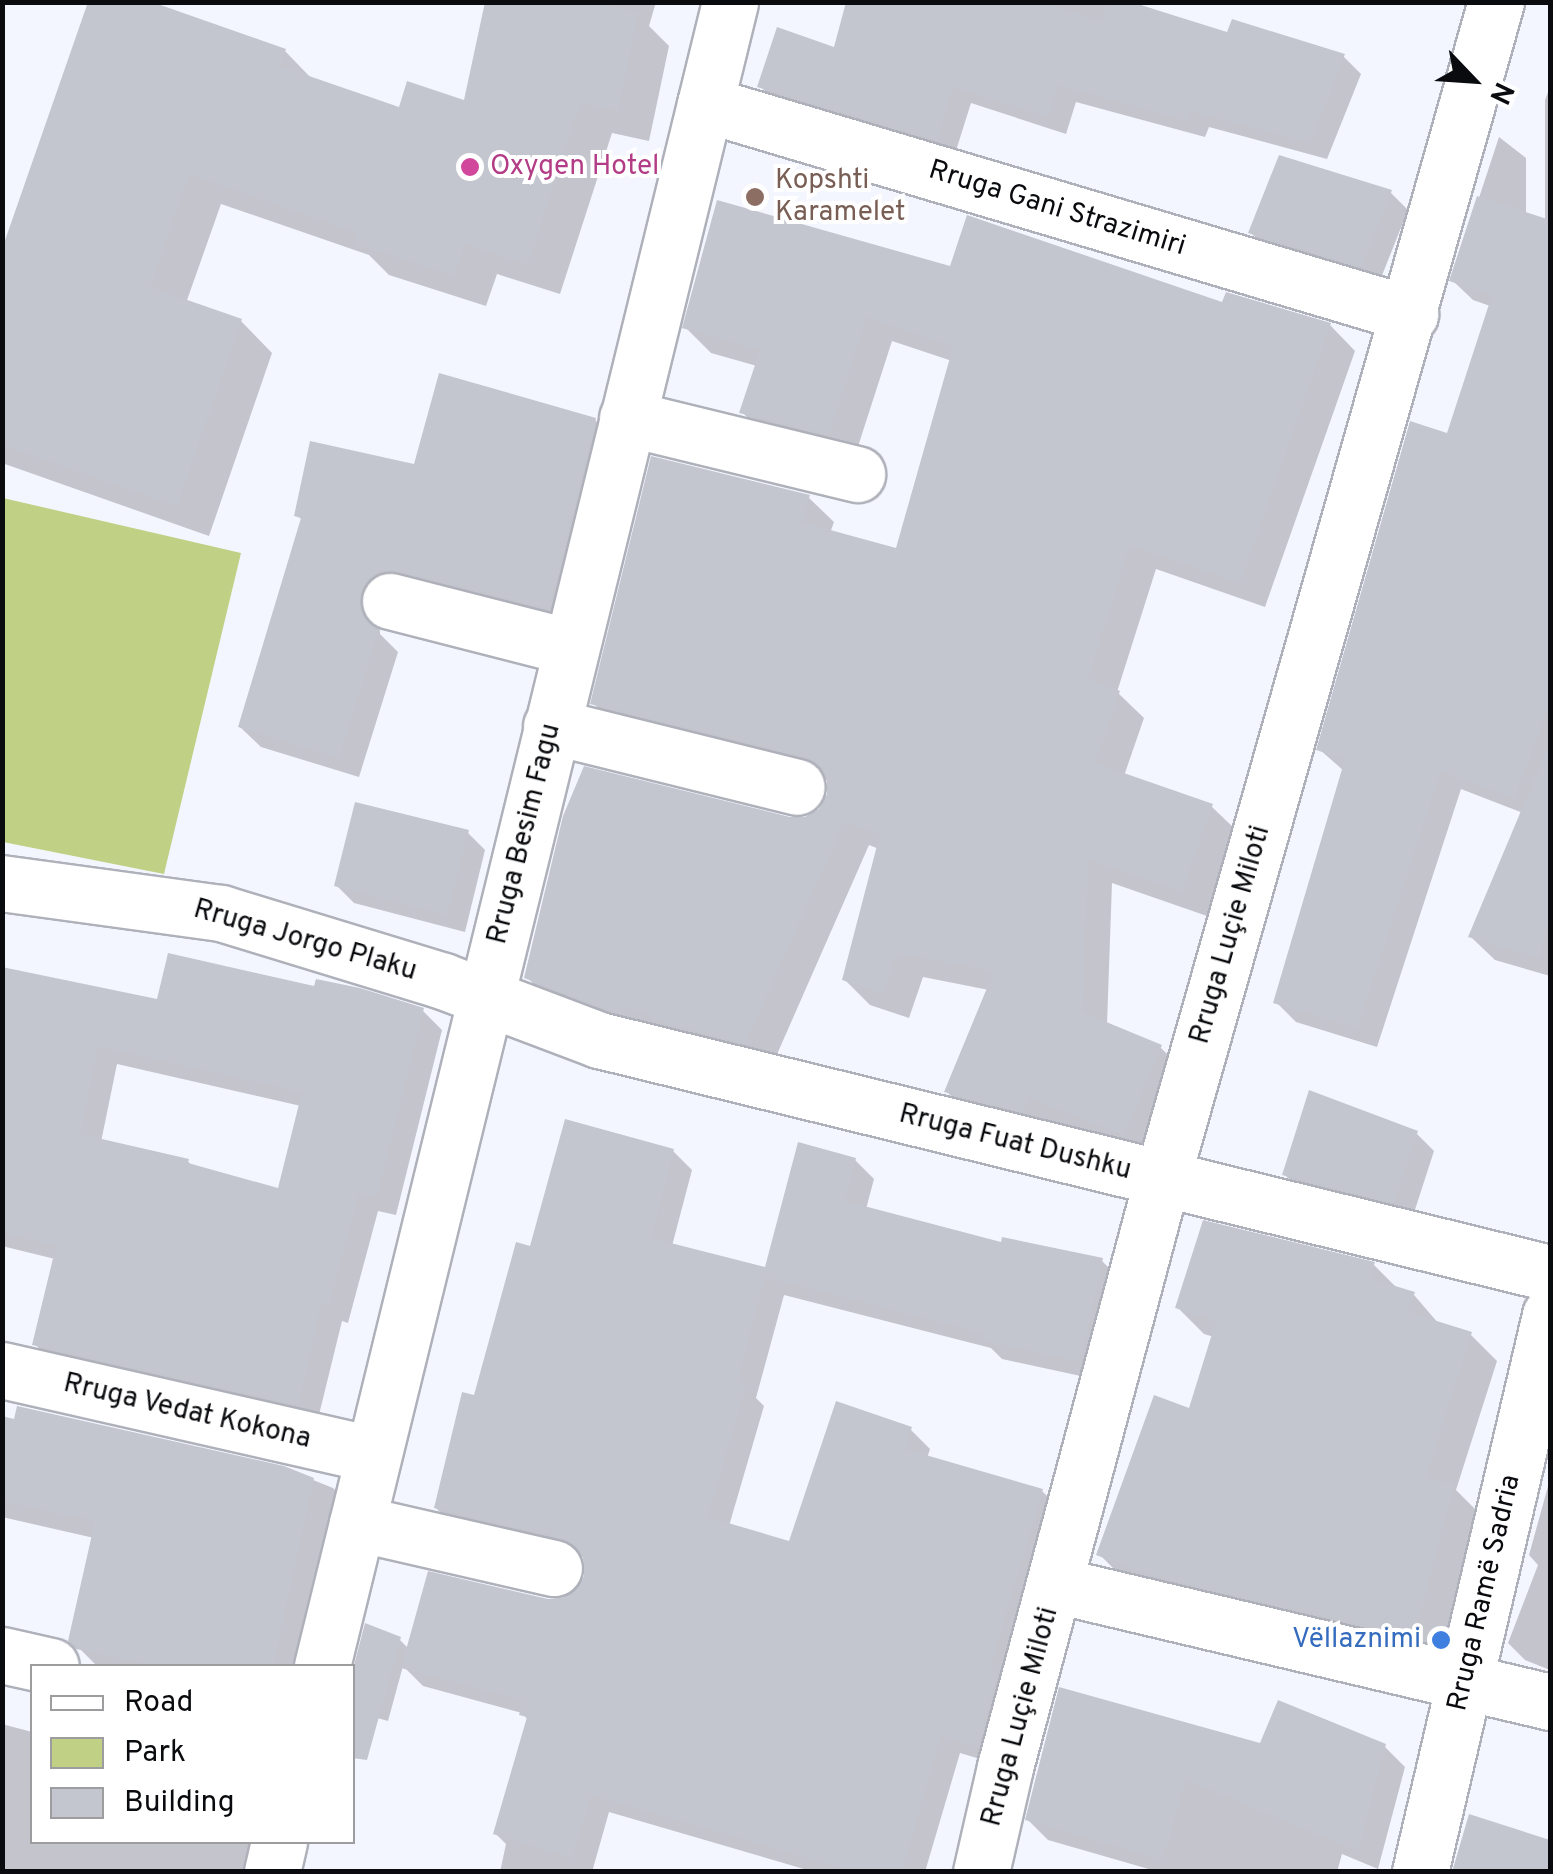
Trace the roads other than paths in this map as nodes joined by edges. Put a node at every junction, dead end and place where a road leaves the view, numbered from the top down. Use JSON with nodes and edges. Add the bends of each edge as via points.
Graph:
{"nodes":[{"id":1,"x":730,"y":2,"type":"edge"},
{"id":2,"x":1496,"y":2,"type":"edge"},
{"id":3,"x":704,"y":104,"type":"junction"},
{"id":4,"x":1410,"y":314,"type":"junction"},
{"id":5,"x":628,"y":418,"type":"junction"},
{"id":6,"x":857,"y":474,"type":"dead end"},
{"id":7,"x":390,"y":601,"type":"dead end"},
{"id":8,"x":570,"y":647,"type":"junction"},
{"id":9,"x":551,"y":726,"type":"junction"},
{"id":10,"x":797,"y":787,"type":"dead end"},
{"id":11,"x":2,"y":883,"type":"edge"},
{"id":12,"x":484,"y":998,"type":"junction"},
{"id":13,"x":1162,"y":1179,"type":"junction"},
{"id":14,"x":1550,"y":1274,"type":"edge"},
{"id":15,"x":1550,"y":1314,"type":"edge"},
{"id":16,"x":2,"y":1370,"type":"edge"},
{"id":17,"x":372,"y":1454,"type":"junction"},
{"id":18,"x":357,"y":1522,"type":"junction"},
{"id":19,"x":554,"y":1568,"type":"dead end"},
{"id":20,"x":1056,"y":1586,"type":"junction"},
{"id":21,"x":2,"y":1655,"type":"edge"},
{"id":22,"x":42,"y":1664,"type":"edge"},
{"id":23,"x":322,"y":1664,"type":"edge"},
{"id":24,"x":1465,"y":1682,"type":"junction"},
{"id":25,"x":1550,"y":1702,"type":"edge"},
{"id":26,"x":279,"y":1844,"type":"edge"},
{"id":27,"x":272,"y":1872,"type":"edge"},
{"id":28,"x":981,"y":1872,"type":"edge"},
{"id":29,"x":1420,"y":1872,"type":"edge"}],
"edges":[{"from":1,"to":3,"type":"street","name":"Rruga Besim Fagu"},
{"from":2,"to":4,"type":"street","name":"Rruga Luçie Miloti"},
{"from":3,"to":4,"type":"street","name":"Rruga Gani Strazimiri"},
{"from":3,"to":5,"type":"street","name":"Rruga Besim Fagu"},
{"from":4,"to":13,"type":"street","name":"Rruga Luçie Miloti"},
{"from":5,"to":6,"type":"street"},
{"from":5,"to":8,"type":"street","name":"Rruga Besim Fagu"},
{"from":7,"to":8,"type":"street"},
{"from":8,"to":9,"type":"street","name":"Rruga Besim Fagu"},
{"from":9,"to":10,"type":"street"},
{"from":9,"to":12,"type":"street","name":"Rruga Besim Fagu"},
{"from":11,"to":12,"type":"street","name":"Rruga Jorgo Plaku","via":[[222,913]]},
{"from":12,"to":13,"type":"street","name":"Rruga Fuat Dushku","via":[[599,1040]]},
{"from":12,"to":17,"type":"street","name":"Rruga Besim Fagu"},
{"from":13,"to":14,"type":"street","name":"Rruga Fuat Dushku"},
{"from":13,"to":20,"type":"street","name":"Rruga Luçie Miloti"},
{"from":15,"to":24,"type":"street","name":"Rruga Ramë Sadria"},
{"from":16,"to":17,"type":"street","name":"Rruga Vedat Kokona"},
{"from":17,"to":18,"type":"street","name":"Rruga Besim Fagu"},
{"from":18,"to":19,"type":"street"},
{"from":18,"to":23,"type":"street","name":"Rruga Besim Fagu"},
{"from":20,"to":24,"type":"street"},
{"from":20,"to":28,"type":"street","name":"Rruga Luçie Miloti"},
{"from":21,"to":22,"type":"street"},
{"from":24,"to":25,"type":"street"},
{"from":24,"to":29,"type":"street","name":"Rruga Ramë Sadria"},
{"from":26,"to":27,"type":"street"}]}
